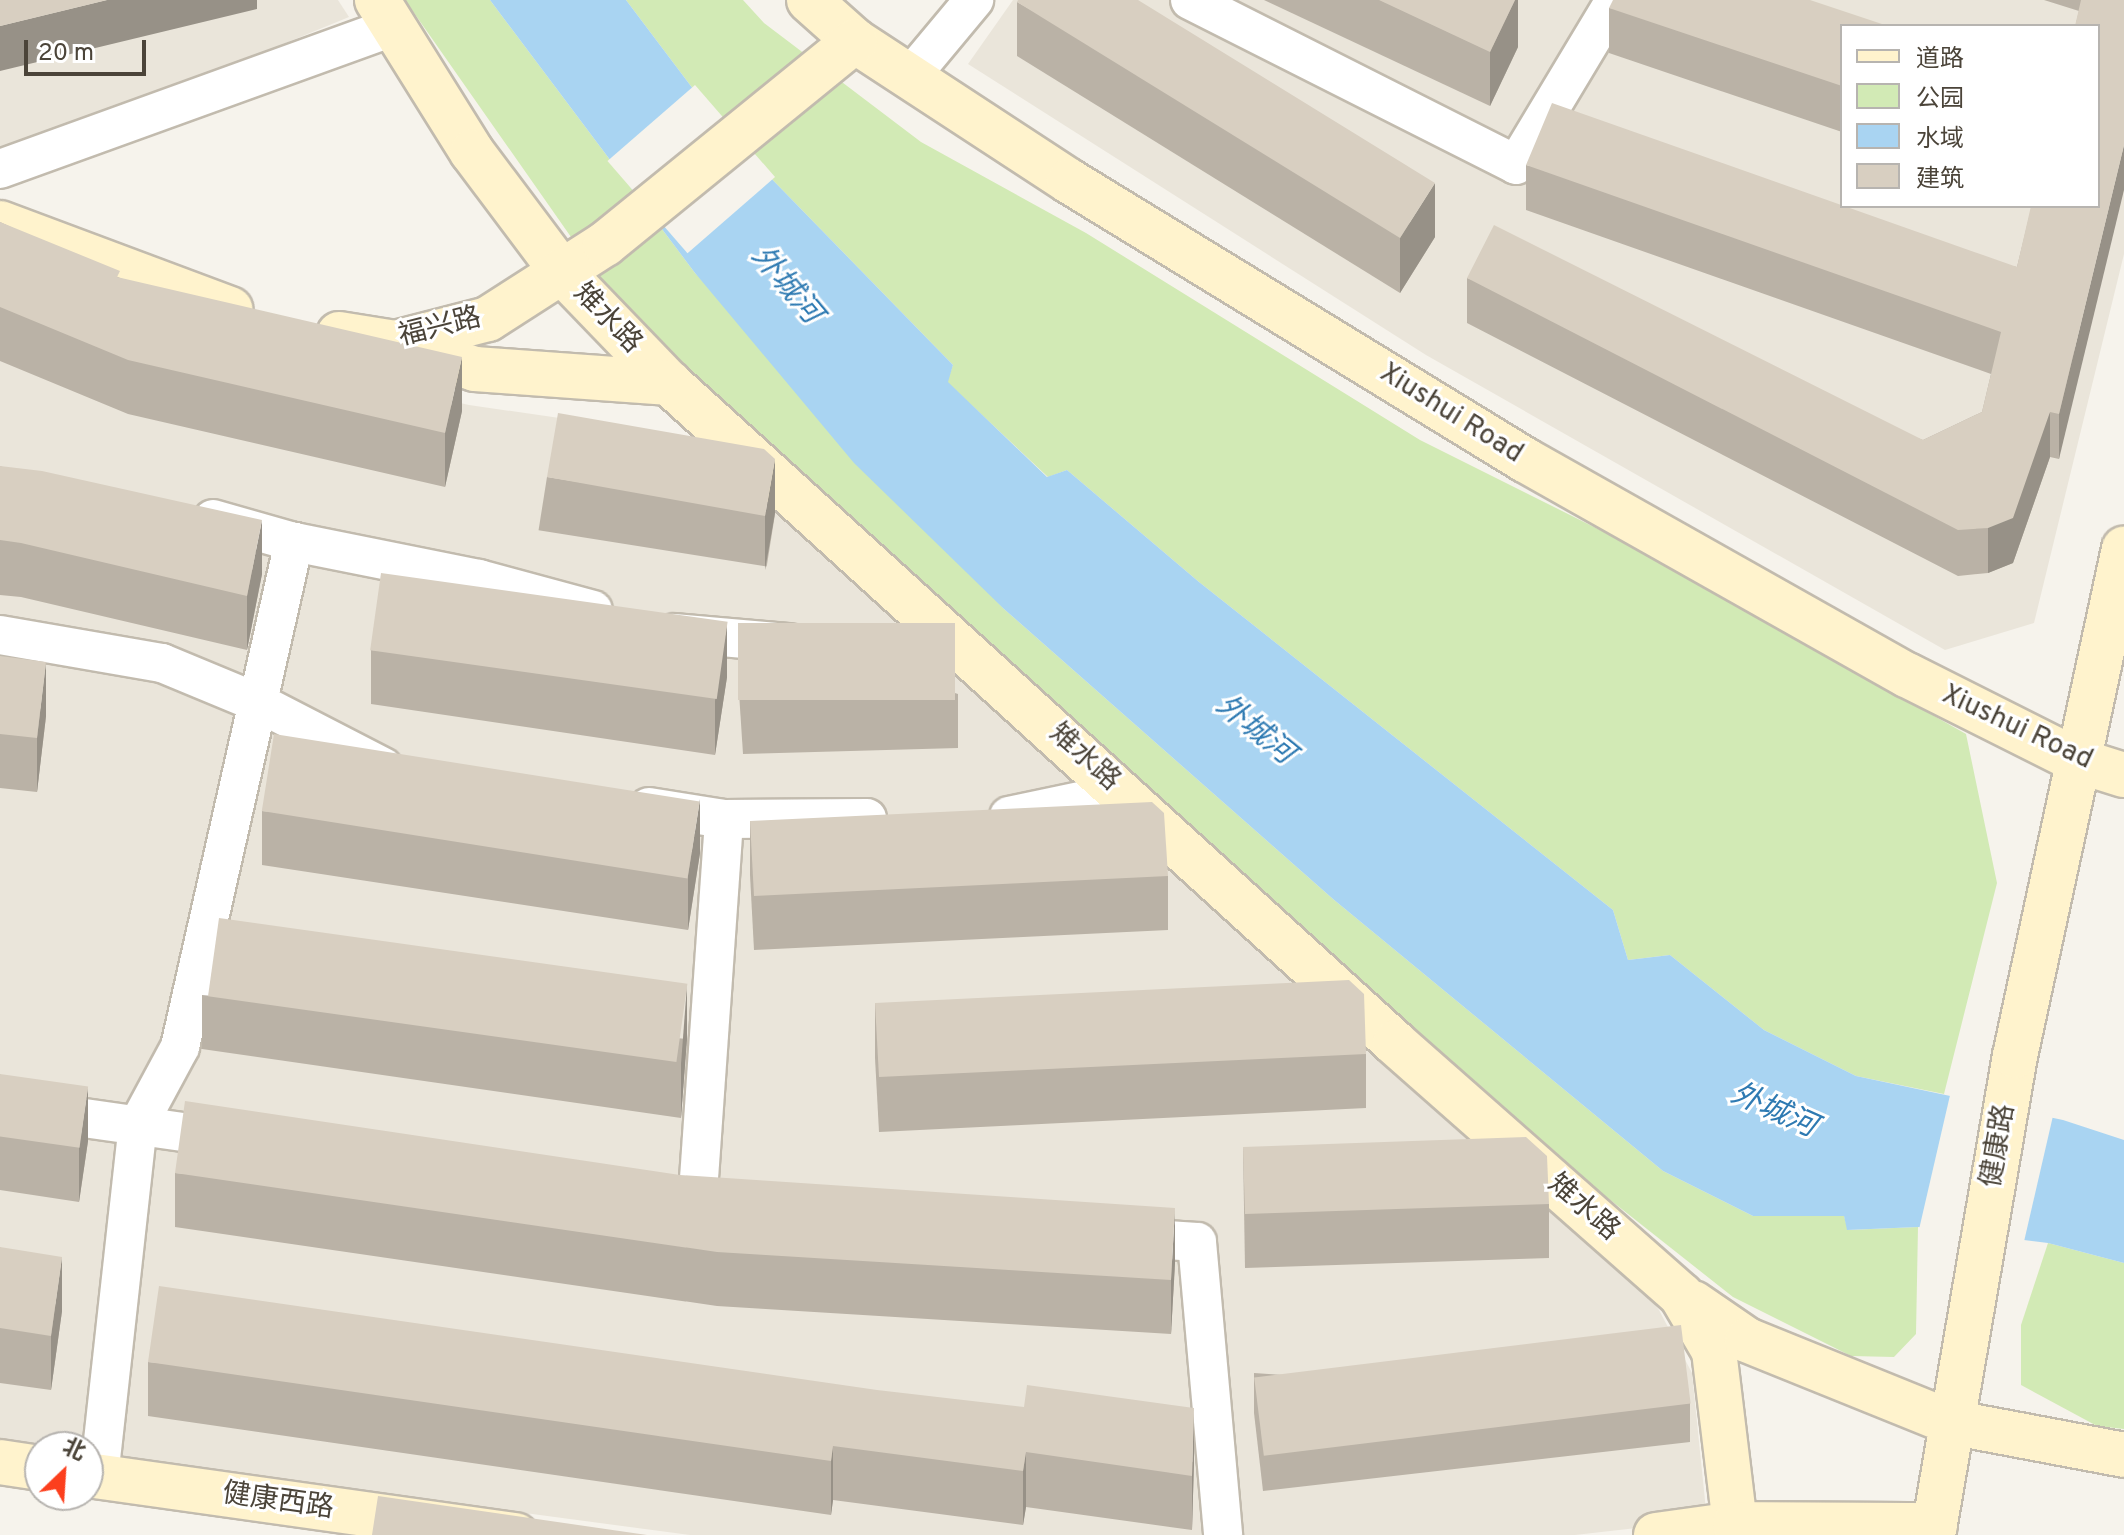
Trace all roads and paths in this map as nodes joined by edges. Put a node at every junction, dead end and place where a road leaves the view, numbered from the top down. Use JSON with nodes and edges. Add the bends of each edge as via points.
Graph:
{"nodes":[{"id":1,"x":809,"y":0,"type":"edge"},
{"id":2,"x":974,"y":0,"type":"edge"},
{"id":3,"x":1190,"y":0,"type":"edge"},
{"id":4,"x":1615,"y":0,"type":"edge"},
{"id":5,"x":385,"y":13,"type":"edge"},
{"id":6,"x":855,"y":41,"type":"junction"},
{"id":7,"x":909,"y":78,"type":"junction"},
{"id":8,"x":0,"y":169,"type":"edge"},
{"id":9,"x":0,"y":223,"type":"edge"},
{"id":10,"x":563,"y":273,"type":"junction"},
{"id":11,"x":395,"y":343,"type":"junction"},
{"id":12,"x":669,"y":383,"type":"junction"},
{"id":13,"x":170,"y":509,"type":"edge"},
{"id":14,"x":294,"y":542,"type":"junction"},
{"id":15,"x":2124,"y":549,"type":"edge"},
{"id":16,"x":0,"y":635,"type":"edge"},
{"id":17,"x":829,"y":646,"type":"edge"},
{"id":18,"x":261,"y":704,"type":"junction"},
{"id":19,"x":2076,"y":760,"type":"junction"},
{"id":20,"x":426,"y":774,"type":"edge"},
{"id":21,"x":2124,"y":775,"type":"edge"},
{"id":22,"x":1123,"y":792,"type":"junction"},
{"id":23,"x":615,"y":802,"type":"edge"},
{"id":24,"x":907,"y":817,"type":"edge"},
{"id":25,"x":967,"y":817,"type":"edge"},
{"id":26,"x":724,"y":819,"type":"junction"},
{"id":27,"x":0,"y":1106,"type":"edge"},
{"id":28,"x":138,"y":1125,"type":"junction"},
{"id":29,"x":262,"y":1144,"type":"edge"},
{"id":30,"x":697,"y":1206,"type":"edge"},
{"id":31,"x":1088,"y":1235,"type":"edge"},
{"id":32,"x":1681,"y":1295,"type":"junction"},
{"id":33,"x":1950,"y":1422,"type":"junction"},
{"id":34,"x":99,"y":1431,"type":"edge"},
{"id":35,"x":2124,"y":1455,"type":"edge"},
{"id":36,"x":0,"y":1462,"type":"edge"},
{"id":37,"x":24,"y":1466,"type":"edge"},
{"id":38,"x":104,"y":1478,"type":"edge"},
{"id":39,"x":347,"y":1523,"type":"edge"},
{"id":40,"x":1735,"y":1524,"type":"junction"},
{"id":41,"x":1934,"y":1530,"type":"edge"},
{"id":42,"x":516,"y":1535,"type":"edge"},
{"id":43,"x":1223,"y":1535,"type":"edge"},
{"id":44,"x":1656,"y":1535,"type":"edge"}],
"edges":[{"from":1,"to":6,"type":"street","name":"Xiushui Road"},
{"from":2,"to":7,"type":"street"},
{"from":3,"to":4,"type":"street","via":[[1516,165]]},
{"from":5,"to":8,"type":"street"},
{"from":5,"to":10,"type":"street","name":"雉水路","via":[[472,152]]},
{"from":6,"to":7,"type":"street","name":"Xiushui Road"},
{"from":6,"to":10,"type":"street","name":"福兴路"},
{"from":7,"to":19,"type":"street","name":"Xiushui Road","via":[[1539,468],[1866,653]]},
{"from":9,"to":11,"type":"street","name":"福兴路","via":[[157,285],[283,323]]},
{"from":10,"to":11,"type":"street","name":"福兴路","via":[[488,319]]},
{"from":10,"to":12,"type":"street","name":"雉水路"},
{"from":11,"to":12,"type":"street","via":[[475,369]]},
{"from":12,"to":22,"type":"street","name":"雉水路"},
{"from":13,"to":14,"type":"street"},
{"from":14,"to":17,"type":"street","via":[[479,579],[689,637]]},
{"from":14,"to":18,"type":"street"},
{"from":15,"to":19,"type":"street","name":"健康路"},
{"from":16,"to":18,"type":"street","via":[[162,663]]},
{"from":18,"to":20,"type":"street","via":[[379,766]]},
{"from":18,"to":28,"type":"street","via":[[180,1047]]},
{"from":19,"to":21,"type":"street","name":"Xiushui Road"},
{"from":19,"to":33,"type":"street","name":"健康路","via":[[2015,1056]]},
{"from":22,"to":25,"type":"street","via":[[1013,816]]},
{"from":22,"to":32,"type":"street","name":"雉水路","via":[[1395,1043]]},
{"from":23,"to":26,"type":"street"},
{"from":24,"to":26,"type":"street"},
{"from":26,"to":30,"type":"street"},
{"from":27,"to":28,"type":"street"},
{"from":28,"to":29,"type":"street"},
{"from":28,"to":34,"type":"street"},
{"from":31,"to":43,"type":"street","via":[[1197,1242]]},
{"from":32,"to":33,"type":"street","via":[[1747,1340]]},
{"from":32,"to":40,"type":"street","name":"雉水路","via":[[1714,1351]]},
{"from":33,"to":35,"type":"street"},
{"from":33,"to":41,"type":"street","name":"健康路"},
{"from":36,"to":37,"type":"street"},
{"from":38,"to":39,"type":"street","name":"健康西路"},
{"from":39,"to":42,"type":"street","name":"健康西路"},
{"from":40,"to":41,"type":"street"},
{"from":40,"to":44,"type":"street"}]}
